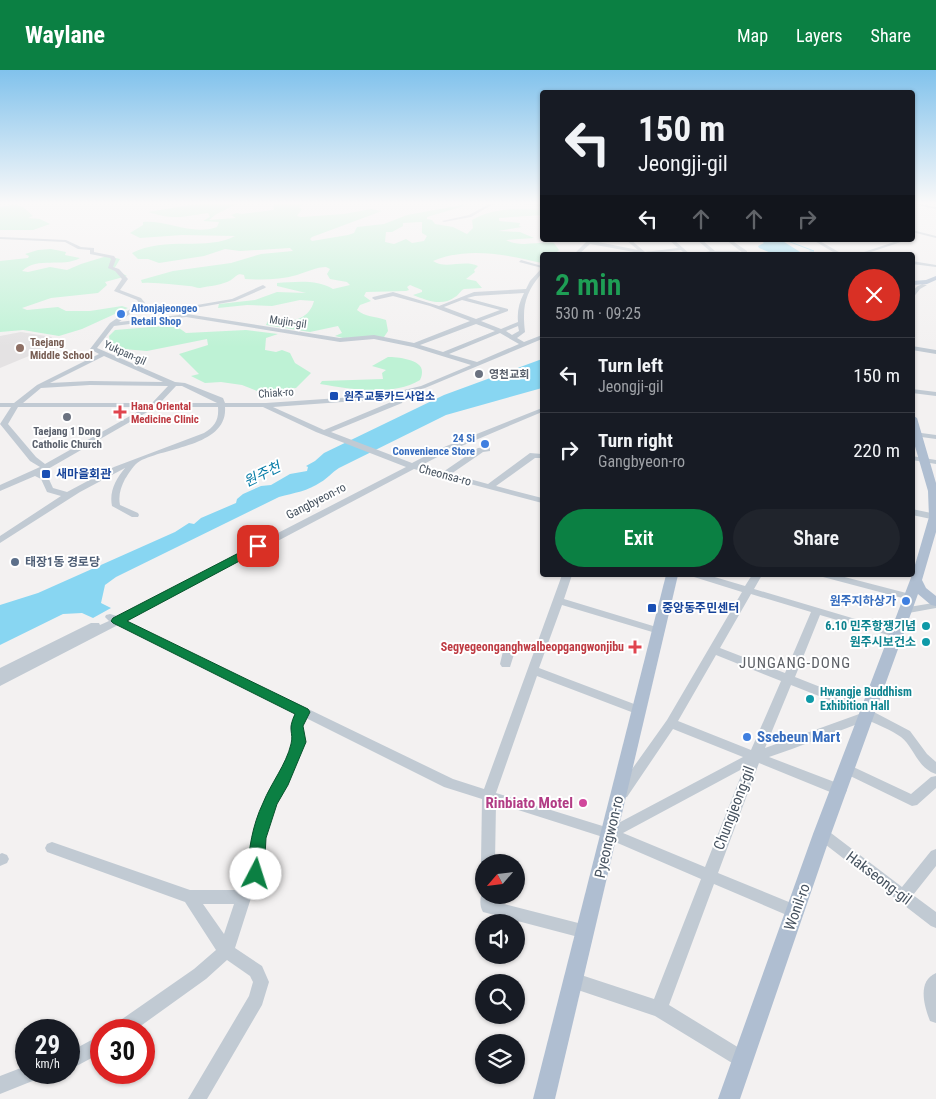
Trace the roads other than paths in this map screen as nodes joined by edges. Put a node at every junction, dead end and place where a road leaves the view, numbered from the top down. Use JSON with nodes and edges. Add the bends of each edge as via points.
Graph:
{"nodes":[{"id":1,"x":92,"y":251,"type":"edge"},
{"id":2,"x":521,"y":261,"type":"dead end"},
{"id":3,"x":915,"y":262,"type":"edge"},
{"id":4,"x":540,"y":266,"type":"edge"},
{"id":5,"x":936,"y":266,"type":"edge"},
{"id":6,"x":540,"y":274,"type":"edge"},
{"id":7,"x":936,"y":280,"type":"edge"},
{"id":8,"x":915,"y":284,"type":"edge"},
{"id":9,"x":915,"y":284,"type":"edge"},
{"id":10,"x":924,"y":285,"type":"junction"},
{"id":11,"x":262,"y":287,"type":"dead end"},
{"id":12,"x":526,"y":291,"type":"junction"},
{"id":13,"x":915,"y":292,"type":"edge"},
{"id":14,"x":375,"y":298,"type":"dead end"},
{"id":15,"x":463,"y":299,"type":"junction"},
{"id":16,"x":440,"y":307,"type":"junction"},
{"id":17,"x":506,"y":310,"type":"junction"},
{"id":18,"x":520,"y":313,"type":"junction"},
{"id":19,"x":184,"y":316,"type":"junction"},
{"id":20,"x":476,"y":322,"type":"junction"},
{"id":21,"x":521,"y":323,"type":"junction"},
{"id":22,"x":112,"y":324,"type":"junction"},
{"id":23,"x":500,"y":331,"type":"junction"},
{"id":24,"x":512,"y":338,"type":"junction"},
{"id":25,"x":540,"y":340,"type":"edge"},
{"id":26,"x":523,"y":344,"type":"junction"},
{"id":27,"x":414,"y":345,"type":"junction"},
{"id":28,"x":915,"y":348,"type":"edge"},
{"id":29,"x":936,"y":352,"type":"edge"},
{"id":30,"x":445,"y":353,"type":"junction"},
{"id":31,"x":103,"y":354,"type":"junction"},
{"id":32,"x":476,"y":364,"type":"junction"},
{"id":33,"x":174,"y":384,"type":"junction"},
{"id":34,"x":39,"y":386,"type":"junction"},
{"id":35,"x":915,"y":391,"type":"edge"},
{"id":36,"x":403,"y":393,"type":"junction"},
{"id":37,"x":936,"y":394,"type":"edge"},
{"id":38,"x":0,"y":405,"type":"edge"},
{"id":39,"x":16,"y":405,"type":"junction"},
{"id":40,"x":266,"y":405,"type":"junction"},
{"id":41,"x":153,"y":406,"type":"junction"},
{"id":42,"x":222,"y":406,"type":"junction"},
{"id":43,"x":540,"y":409,"type":"edge"},
{"id":44,"x":915,"y":428,"type":"edge"},
{"id":45,"x":324,"y":432,"type":"junction"},
{"id":46,"x":917,"y":434,"type":"junction"},
{"id":47,"x":936,"y":437,"type":"edge"},
{"id":48,"x":487,"y":449,"type":"dead end"},
{"id":49,"x":540,"y":456,"type":"edge"},
{"id":50,"x":137,"y":458,"type":"junction"},
{"id":51,"x":915,"y":458,"type":"edge"},
{"id":52,"x":930,"y":461,"type":"edge"},
{"id":53,"x":407,"y":465,"type":"junction"},
{"id":54,"x":45,"y":467,"type":"junction"},
{"id":55,"x":35,"y":473,"type":"junction"},
{"id":56,"x":444,"y":476,"type":"junction"},
{"id":57,"x":489,"y":487,"type":"junction"},
{"id":58,"x":0,"y":488,"type":"edge"},
{"id":59,"x":66,"y":495,"type":"junction"},
{"id":60,"x":540,"y":500,"type":"edge"},
{"id":61,"x":915,"y":513,"type":"edge"},
{"id":62,"x":135,"y":515,"type":"dead end"},
{"id":63,"x":935,"y":517,"type":"edge"},
{"id":64,"x":0,"y":540,"type":"edge"},
{"id":65,"x":566,"y":577,"type":"edge"},
{"id":66,"x":672,"y":577,"type":"edge"},
{"id":67,"x":704,"y":577,"type":"edge"},
{"id":68,"x":756,"y":577,"type":"edge"},
{"id":69,"x":834,"y":577,"type":"edge"},
{"id":70,"x":748,"y":589,"type":"junction"},
{"id":71,"x":912,"y":597,"type":"junction"},
{"id":72,"x":560,"y":601,"type":"junction"},
{"id":73,"x":935,"y":605,"type":"edge"},
{"id":74,"x":817,"y":610,"type":"junction"},
{"id":75,"x":114,"y":619,"type":"junction"},
{"id":76,"x":659,"y":631,"type":"junction"},
{"id":77,"x":895,"y":634,"type":"junction"},
{"id":78,"x":715,"y":650,"type":"junction"},
{"id":79,"x":509,"y":651,"type":"dead end"},
{"id":80,"x":506,"y":664,"type":"dead end"},
{"id":81,"x":533,"y":670,"type":"junction"},
{"id":82,"x":0,"y":673,"type":"edge"},
{"id":83,"x":788,"y":680,"type":"junction"},
{"id":84,"x":0,"y":682,"type":"edge"},
{"id":85,"x":638,"y":710,"type":"junction"},
{"id":86,"x":303,"y":712,"type":"junction"},
{"id":87,"x":867,"y":714,"type":"junction"},
{"id":88,"x":671,"y":723,"type":"junction"},
{"id":89,"x":755,"y":756,"type":"junction"},
{"id":90,"x":847,"y":769,"type":"junction"},
{"id":91,"x":936,"y":769,"type":"edge"},
{"id":92,"x":936,"y":781,"type":"edge"},
{"id":93,"x":840,"y":790,"type":"junction"},
{"id":94,"x":489,"y":794,"type":"junction"},
{"id":95,"x":618,"y":797,"type":"junction"},
{"id":96,"x":610,"y":834,"type":"junction"},
{"id":97,"x":822,"y":834,"type":"junction"},
{"id":98,"x":52,"y":848,"type":"dead end"},
{"id":99,"x":488,"y":854,"type":"edge"},
{"id":100,"x":936,"y":855,"type":"edge"},
{"id":101,"x":708,"y":874,"type":"junction"},
{"id":102,"x":903,"y":896,"type":"junction"},
{"id":103,"x":190,"y":897,"type":"junction"},
{"id":104,"x":244,"y":897,"type":"junction"},
{"id":105,"x":488,"y":904,"type":"edge"},
{"id":106,"x":796,"y":912,"type":"junction"},
{"id":107,"x":936,"y":921,"type":"edge"},
{"id":108,"x":586,"y":932,"type":"junction"},
{"id":109,"x":226,"y":951,"type":"junction"},
{"id":110,"x":572,"y":980,"type":"junction"},
{"id":111,"x":936,"y":981,"type":"edge"},
{"id":112,"x":659,"y":1009,"type":"junction"},
{"id":113,"x":936,"y":1015,"type":"edge"},
{"id":114,"x":136,"y":1019,"type":"edge"},
{"id":115,"x":743,"y":1060,"type":"junction"},
{"id":116,"x":15,"y":1079,"type":"edge"},
{"id":117,"x":0,"y":1085,"type":"edge"},
{"id":118,"x":197,"y":1099,"type":"edge"},
{"id":119,"x":544,"y":1099,"type":"edge"},
{"id":120,"x":729,"y":1099,"type":"edge"}],
"edges":[{"from":1,"to":22,"type":"street","name":"Yukpan-gil","via":[[114,259],[110,269],[117,270],[125,279],[117,291],[142,303]]},
{"from":2,"to":4,"type":"street"},
{"from":3,"to":5,"type":"street"},
{"from":6,"to":12,"type":"street"},
{"from":7,"to":8,"type":"main road"},
{"from":7,"to":10,"type":"main road"},
{"from":9,"to":10,"type":"main road"},
{"from":10,"to":13,"type":"street"},
{"from":11,"to":19,"type":"street","via":[[234,300],[193,307],[182,314]]},
{"from":12,"to":15,"type":"street","via":[[481,293]]},
{"from":12,"to":18,"type":"street"},
{"from":14,"to":16,"type":"street","via":[[393,294]]},
{"from":15,"to":16,"type":"street"},
{"from":15,"to":17,"type":"street"},
{"from":16,"to":20,"type":"street"},
{"from":17,"to":18,"type":"street"},
{"from":17,"to":20,"type":"street"},
{"from":18,"to":21,"type":"street"},
{"from":19,"to":22,"type":"street"},
{"from":19,"to":27,"type":"street","name":"Mujin-gil","via":[[340,340],[374,337]]},
{"from":20,"to":23,"type":"street"},
{"from":20,"to":27,"type":"street"},
{"from":21,"to":23,"type":"street"},
{"from":21,"to":24,"type":"street","via":[[522,332]]},
{"from":22,"to":31,"type":"street","name":"Yukpan-gil","via":[[92,347]]},
{"from":23,"to":24,"type":"street"},
{"from":23,"to":30,"type":"street"},
{"from":24,"to":26,"type":"street"},
{"from":25,"to":26,"type":"street","name":"Chiak-ro"},
{"from":26,"to":32,"type":"street","name":"Chiak-ro"},
{"from":27,"to":30,"type":"street","name":"Mujin-gil"},
{"from":28,"to":29,"type":"street"},
{"from":30,"to":32,"type":"street","name":"Mujin-gil"},
{"from":31,"to":33,"type":"street","name":"Yukpan-gil"},
{"from":31,"to":34,"type":"street"},
{"from":32,"to":36,"type":"street","name":"Chiak-ro"},
{"from":33,"to":34,"type":"street"},
{"from":33,"to":41,"type":"street"},
{"from":33,"to":42,"type":"street","via":[[183,384],[220,400]]},
{"from":34,"to":39,"type":"street"},
{"from":35,"to":37,"type":"street"},
{"from":36,"to":40,"type":"street","name":"Chiak-ro"},
{"from":36,"to":45,"type":"street","via":[[399,401]]},
{"from":38,"to":39,"type":"street","name":"Chiak-ro"},
{"from":39,"to":41,"type":"street","name":"Chiak-ro"},
{"from":39,"to":54,"type":"street","via":[[4,424],[33,459]]},
{"from":40,"to":42,"type":"street","name":"Chiak-ro"},
{"from":40,"to":45,"type":"street"},
{"from":41,"to":42,"type":"street","name":"Chiak-ro"},
{"from":41,"to":54,"type":"street"},
{"from":42,"to":50,"type":"street","via":[[218,425],[209,432]]},
{"from":43,"to":53,"type":"street","name":"Gangbyeon-ro","via":[[437,448]]},
{"from":44,"to":46,"type":"main road"},
{"from":45,"to":53,"type":"street","name":"Cheonsa-ro"},
{"from":46,"to":47,"type":"street"},
{"from":46,"to":52,"type":"main road"},
{"from":48,"to":56,"type":"street"},
{"from":49,"to":57,"type":"street","via":[[533,455]]},
{"from":50,"to":59,"type":"street"},
{"from":50,"to":62,"type":"street","via":[[120,481],[114,501],[116,506]]},
{"from":51,"to":52,"type":"street"},
{"from":52,"to":63,"type":"main road"},
{"from":53,"to":56,"type":"street","name":"Cheonsa-ro"},
{"from":53,"to":75,"type":"street","name":"Gangbyeon-ro"},
{"from":54,"to":55,"type":"street"},
{"from":55,"to":58,"type":"street"},
{"from":55,"to":59,"type":"street","via":[[44,477],[50,490]]},
{"from":56,"to":57,"type":"street","name":"Cheonsa-ro"},
{"from":57,"to":60,"type":"street","name":"Cheonsa-ro"},
{"from":59,"to":64,"type":"street"},
{"from":61,"to":63,"type":"street"},
{"from":63,"to":71,"type":"main road","name":"Wonil-ro"},
{"from":65,"to":72,"type":"street"},
{"from":66,"to":76,"type":"main road","name":"Pyeongwon-ro"},
{"from":67,"to":70,"type":"street"},
{"from":68,"to":70,"type":"street"},
{"from":69,"to":71,"type":"street"},
{"from":70,"to":74,"type":"street"},
{"from":70,"to":78,"type":"street"},
{"from":71,"to":73,"type":"street"},
{"from":71,"to":73,"type":"street"},
{"from":71,"to":73,"type":"main road","via":[[921,590]]},
{"from":71,"to":77,"type":"main road","name":"Wonil-ro"},
{"from":72,"to":76,"type":"street"},
{"from":72,"to":81,"type":"street"},
{"from":74,"to":77,"type":"street"},
{"from":74,"to":83,"type":"street","name":"Chungjeong-gil"},
{"from":75,"to":82,"type":"street","name":"Gangbyeon-ro"},
{"from":75,"to":84,"type":"street","name":"Gangbyeon-ro"},
{"from":75,"to":86,"type":"street"},
{"from":76,"to":85,"type":"main road","name":"Pyeongwon-ro"},
{"from":77,"to":87,"type":"main road","name":"Wonil-ro"},
{"from":78,"to":83,"type":"street"},
{"from":78,"to":88,"type":"street"},
{"from":79,"to":80,"type":"street"},
{"from":81,"to":85,"type":"street"},
{"from":81,"to":94,"type":"street"},
{"from":83,"to":87,"type":"street"},
{"from":83,"to":89,"type":"street","name":"Chungjeong-gil"},
{"from":85,"to":95,"type":"main road","name":"Pyeongwon-ro"},
{"from":86,"to":94,"type":"street","via":[[449,783]]},
{"from":86,"to":104,"type":"street","via":[[296,726],[299,742],[270,803],[258,838],[256,874]]},
{"from":87,"to":89,"type":"street"},
{"from":87,"to":90,"type":"main road","name":"Wonil-ro"},
{"from":87,"to":91,"type":"street","via":[[906,734],[922,757]]},
{"from":88,"to":89,"type":"street"},
{"from":88,"to":95,"type":"street"},
{"from":89,"to":93,"type":"street"},
{"from":89,"to":96,"type":"street"},
{"from":89,"to":101,"type":"street","name":"Chungjeong-gil"},
{"from":90,"to":92,"type":"street","via":[[912,801]]},
{"from":90,"to":93,"type":"main road","name":"Wonil-ro"},
{"from":93,"to":97,"type":"main road","name":"Wonil-ro"},
{"from":94,"to":96,"type":"street"},
{"from":94,"to":99,"type":"street"},
{"from":95,"to":96,"type":"main road","name":"Pyeongwon-ro"},
{"from":96,"to":101,"type":"street"},
{"from":96,"to":108,"type":"main road","name":"Pyeongwon-ro"},
{"from":97,"to":102,"type":"street","name":"Hakseong-gil"},
{"from":97,"to":106,"type":"main road","name":"Wonil-ro"},
{"from":98,"to":103,"type":"street"},
{"from":100,"to":102,"type":"street"},
{"from":101,"to":106,"type":"street"},
{"from":101,"to":112,"type":"street","name":"Chungjeong-gil"},
{"from":102,"to":107,"type":"street","name":"Hakseong-gil"},
{"from":103,"to":104,"type":"street"},
{"from":103,"to":109,"type":"street"},
{"from":104,"to":109,"type":"street"},
{"from":105,"to":108,"type":"street","via":[[488,907]]},
{"from":106,"to":115,"type":"main road","name":"Wonil-ro"},
{"from":108,"to":110,"type":"main road","name":"Pyeongwon-ro"},
{"from":109,"to":114,"type":"street"},
{"from":109,"to":118,"type":"street","via":[[256,971],[261,982],[256,999]]},
{"from":110,"to":112,"type":"street"},
{"from":110,"to":119,"type":"main road","name":"Pyeongwon-ro"},
{"from":111,"to":113,"type":"street","via":[[930,996]]},
{"from":112,"to":115,"type":"street"},
{"from":115,"to":120,"type":"main road","name":"Wonil-ro"},
{"from":116,"to":117,"type":"street"}]}
